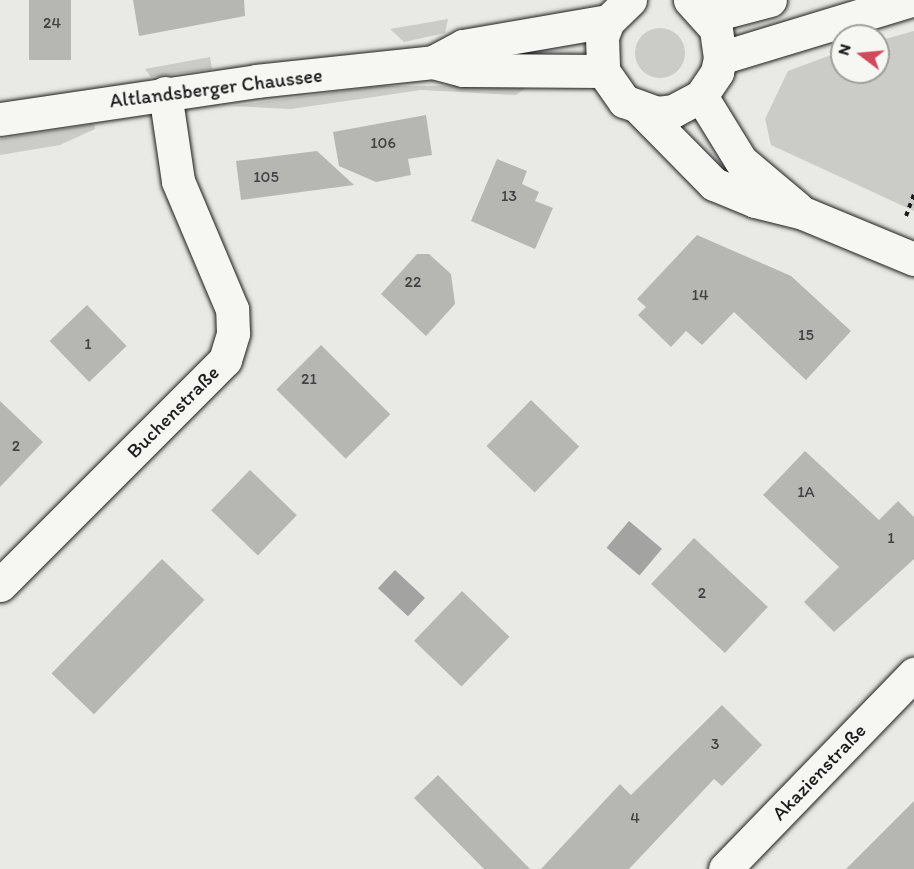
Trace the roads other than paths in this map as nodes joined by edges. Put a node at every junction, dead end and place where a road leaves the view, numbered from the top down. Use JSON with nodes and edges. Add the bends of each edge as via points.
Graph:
{"nodes":[{"id":1,"x":770,"y":0,"type":"edge"},
{"id":2,"x":911,"y":0,"type":"edge"},
{"id":3,"x":699,"y":8,"type":"edge"},
{"id":4,"x":619,"y":10,"type":"edge"},
{"id":5,"x":720,"y":58,"type":"junction"},
{"id":6,"x":433,"y":62,"type":"junction"},
{"id":7,"x":603,"y":71,"type":"junction"},
{"id":8,"x":165,"y":93,"type":"junction"},
{"id":9,"x":701,"y":96,"type":"junction"},
{"id":10,"x":641,"y":110,"type":"junction"},
{"id":11,"x":0,"y":119,"type":"edge"},
{"id":12,"x":803,"y":213,"type":"junction"},
{"id":13,"x":914,"y":259,"type":"edge"},
{"id":14,"x":0,"y":585,"type":"edge"},
{"id":15,"x":914,"y":674,"type":"edge"},
{"id":16,"x":725,"y":869,"type":"edge"}],
"edges":[{"from":1,"to":3,"type":"main road"},
{"from":2,"to":5,"type":"main road"},
{"from":3,"to":5,"type":"main road"},
{"from":4,"to":6,"type":"main road","name":"Altlandsberger Chaussee","via":[[463,46]]},
{"from":4,"to":7,"type":"main road","name":"Altlandsberger Chaussee","via":[[600,54]]},
{"from":5,"to":9,"type":"main road"},
{"from":6,"to":7,"type":"main road","name":"Altlandsberger Chaussee","via":[[463,70]]},
{"from":6,"to":8,"type":"main road","name":"Altlandsberger Chaussee"},
{"from":7,"to":10,"type":"main road","via":[[611,88]]},
{"from":8,"to":11,"type":"main road","name":"Altlandsberger Chaussee"},
{"from":8,"to":14,"type":"main road","name":"Buchenstraße","via":[[178,181],[232,309],[233,333],[225,360]]},
{"from":9,"to":10,"type":"main road","via":[[673,111]]},
{"from":9,"to":12,"type":"main road","via":[[741,161]]},
{"from":10,"to":12,"type":"main road","via":[[714,184],[755,201]]},
{"from":12,"to":13,"type":"main road"},
{"from":15,"to":16,"type":"main road","name":"Akazienstraße"}]}
